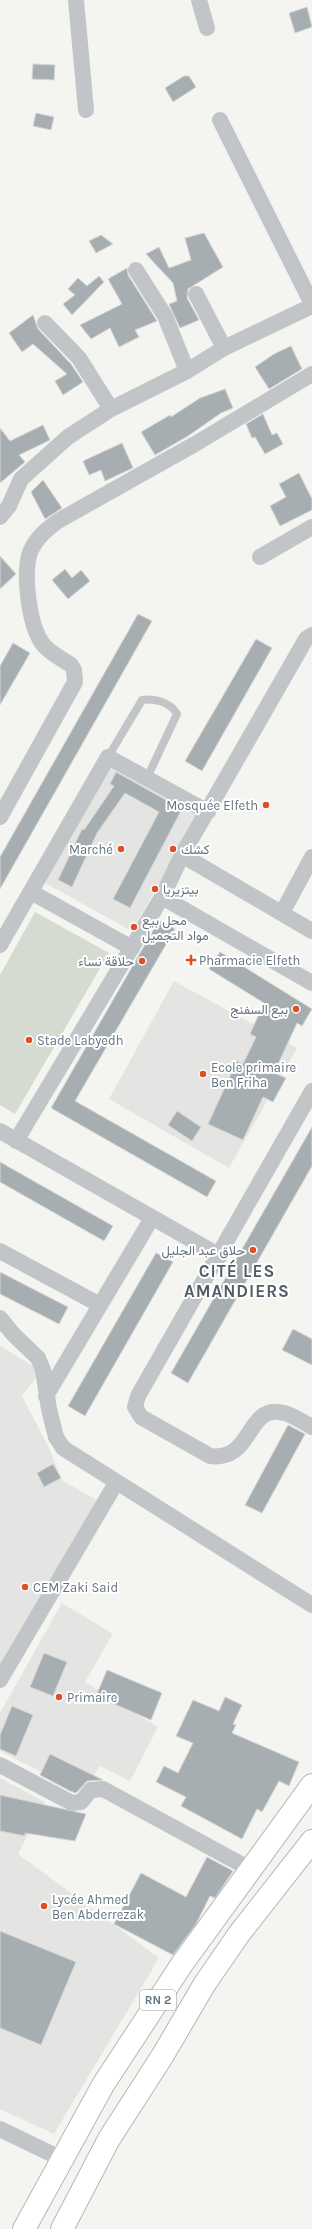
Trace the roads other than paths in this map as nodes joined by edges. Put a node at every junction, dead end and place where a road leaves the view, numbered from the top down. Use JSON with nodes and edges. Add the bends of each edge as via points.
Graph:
{"nodes":[{"id":1,"x":76,"y":0,"type":"edge"},
{"id":2,"x":199,"y":0,"type":"edge"},
{"id":3,"x":207,"y":28,"type":"dead end"},
{"id":4,"x":86,"y":110,"type":"dead end"},
{"id":5,"x":220,"y":120,"type":"dead end"},
{"id":6,"x":136,"y":270,"type":"dead end"},
{"id":7,"x":196,"y":294,"type":"dead end"},
{"id":8,"x":312,"y":305,"type":"edge"},
{"id":9,"x":45,"y":323,"type":"dead end"},
{"id":10,"x":224,"y":348,"type":"junction"},
{"id":11,"x":187,"y":371,"type":"junction"},
{"id":12,"x":312,"y":374,"type":"edge"},
{"id":13,"x":111,"y":409,"type":"junction"},
{"id":14,"x":0,"y":517,"type":"edge"},
{"id":15,"x":312,"y":527,"type":"edge"},
{"id":16,"x":260,"y":557,"type":"dead end"},
{"id":17,"x":312,"y":636,"type":"edge"},
{"id":18,"x":108,"y":757,"type":"junction"},
{"id":19,"x":147,"y":778,"type":"junction"},
{"id":20,"x":208,"y":812,"type":"junction"},
{"id":21,"x":0,"y":817,"type":"edge"},
{"id":22,"x":182,"y":855,"type":"junction"},
{"id":23,"x":312,"y":858,"type":"edge"},
{"id":24,"x":31,"y":892,"type":"junction"},
{"id":25,"x":162,"y":897,"type":"junction"},
{"id":26,"x":282,"y":913,"type":"junction"},
{"id":27,"x":312,"y":930,"type":"edge"},
{"id":28,"x":0,"y":946,"type":"edge"},
{"id":29,"x":132,"y":948,"type":"junction"},
{"id":30,"x":312,"y":984,"type":"edge"},
{"id":31,"x":312,"y":1091,"type":"edge"},
{"id":32,"x":0,"y":1131,"type":"edge"},
{"id":33,"x":16,"y":1141,"type":"junction"},
{"id":34,"x":152,"y":1218,"type":"junction"},
{"id":35,"x":0,"y":1251,"type":"edge"},
{"id":36,"x":220,"y":1256,"type":"junction"},
{"id":37,"x":100,"y":1304,"type":"junction"},
{"id":38,"x":0,"y":1318,"type":"edge"},
{"id":39,"x":46,"y":1396,"type":"junction"},
{"id":40,"x":312,"y":1427,"type":"edge"},
{"id":41,"x":116,"y":1483,"type":"junction"},
{"id":42,"x":312,"y":1605,"type":"edge"},
{"id":43,"x":0,"y":1680,"type":"edge"},
{"id":44,"x":0,"y":1765,"type":"edge"},
{"id":45,"x":312,"y":1785,"type":"edge"},
{"id":46,"x":312,"y":1841,"type":"edge"},
{"id":47,"x":250,"y":1869,"type":"junction"},
{"id":48,"x":0,"y":2129,"type":"edge"},
{"id":49,"x":62,"y":2159,"type":"junction"},
{"id":50,"x":24,"y":2229,"type":"edge"},
{"id":51,"x":62,"y":2229,"type":"edge"}],
"edges":[{"from":1,"to":4,"type":"street"},
{"from":2,"to":3,"type":"street"},
{"from":5,"to":8,"type":"street"},
{"from":6,"to":11,"type":"street","via":[[165,316]]},
{"from":7,"to":10,"type":"street"},
{"from":8,"to":10,"type":"street"},
{"from":9,"to":13,"type":"street","via":[[79,358]]},
{"from":10,"to":11,"type":"street"},
{"from":11,"to":13,"type":"street"},
{"from":12,"to":21,"type":"street","via":[[58,521],[36,542],[28,559],[27,572],[31,613],[42,643],[71,665],[74,670],[74,682]]},
{"from":13,"to":14,"type":"street","via":[[68,437],[21,479],[9,506]]},
{"from":15,"to":16,"type":"street"},
{"from":17,"to":20,"type":"street","via":[[306,638]]},
{"from":18,"to":19,"type":"street"},
{"from":18,"to":19,"type":"lane","via":[[142,700],[152,698],[173,707],[177,714]]},
{"from":18,"to":24,"type":"street"},
{"from":19,"to":20,"type":"street"},
{"from":20,"to":22,"type":"street"},
{"from":22,"to":25,"type":"street"},
{"from":22,"to":26,"type":"street"},
{"from":23,"to":26,"type":"street"},
{"from":24,"to":28,"type":"street"},
{"from":24,"to":29,"type":"street"},
{"from":25,"to":29,"type":"street"},
{"from":25,"to":30,"type":"street"},
{"from":26,"to":27,"type":"street"},
{"from":29,"to":33,"type":"street"},
{"from":31,"to":36,"type":"street"},
{"from":32,"to":33,"type":"street"},
{"from":33,"to":34,"type":"street"},
{"from":34,"to":36,"type":"street"},
{"from":34,"to":37,"type":"street"},
{"from":35,"to":37,"type":"street"},
{"from":36,"to":40,"type":"street","via":[[138,1396],[138,1412],[141,1417],[210,1456],[218,1457],[226,1457],[239,1449],[255,1422],[268,1414],[284,1413]]},
{"from":37,"to":39,"type":"street"},
{"from":38,"to":39,"type":"street","via":[[38,1358],[45,1381]]},
{"from":39,"to":41,"type":"street","via":[[56,1437],[62,1448]]},
{"from":41,"to":42,"type":"street"},
{"from":41,"to":43,"type":"street"},
{"from":44,"to":47,"type":"street","via":[[72,1803],[81,1802],[91,1790],[103,1789]]},
{"from":45,"to":47,"type":"highway","number":"RN 2"},
{"from":46,"to":51,"type":"highway","number":"RN 2","via":[[239,1934],[204,1985],[164,2055],[109,2139]]},
{"from":47,"to":49,"type":"highway","number":"RN 2","via":[[182,1964],[103,2084]]},
{"from":48,"to":49,"type":"street"},
{"from":49,"to":50,"type":"highway","number":"RN 2"}]}
